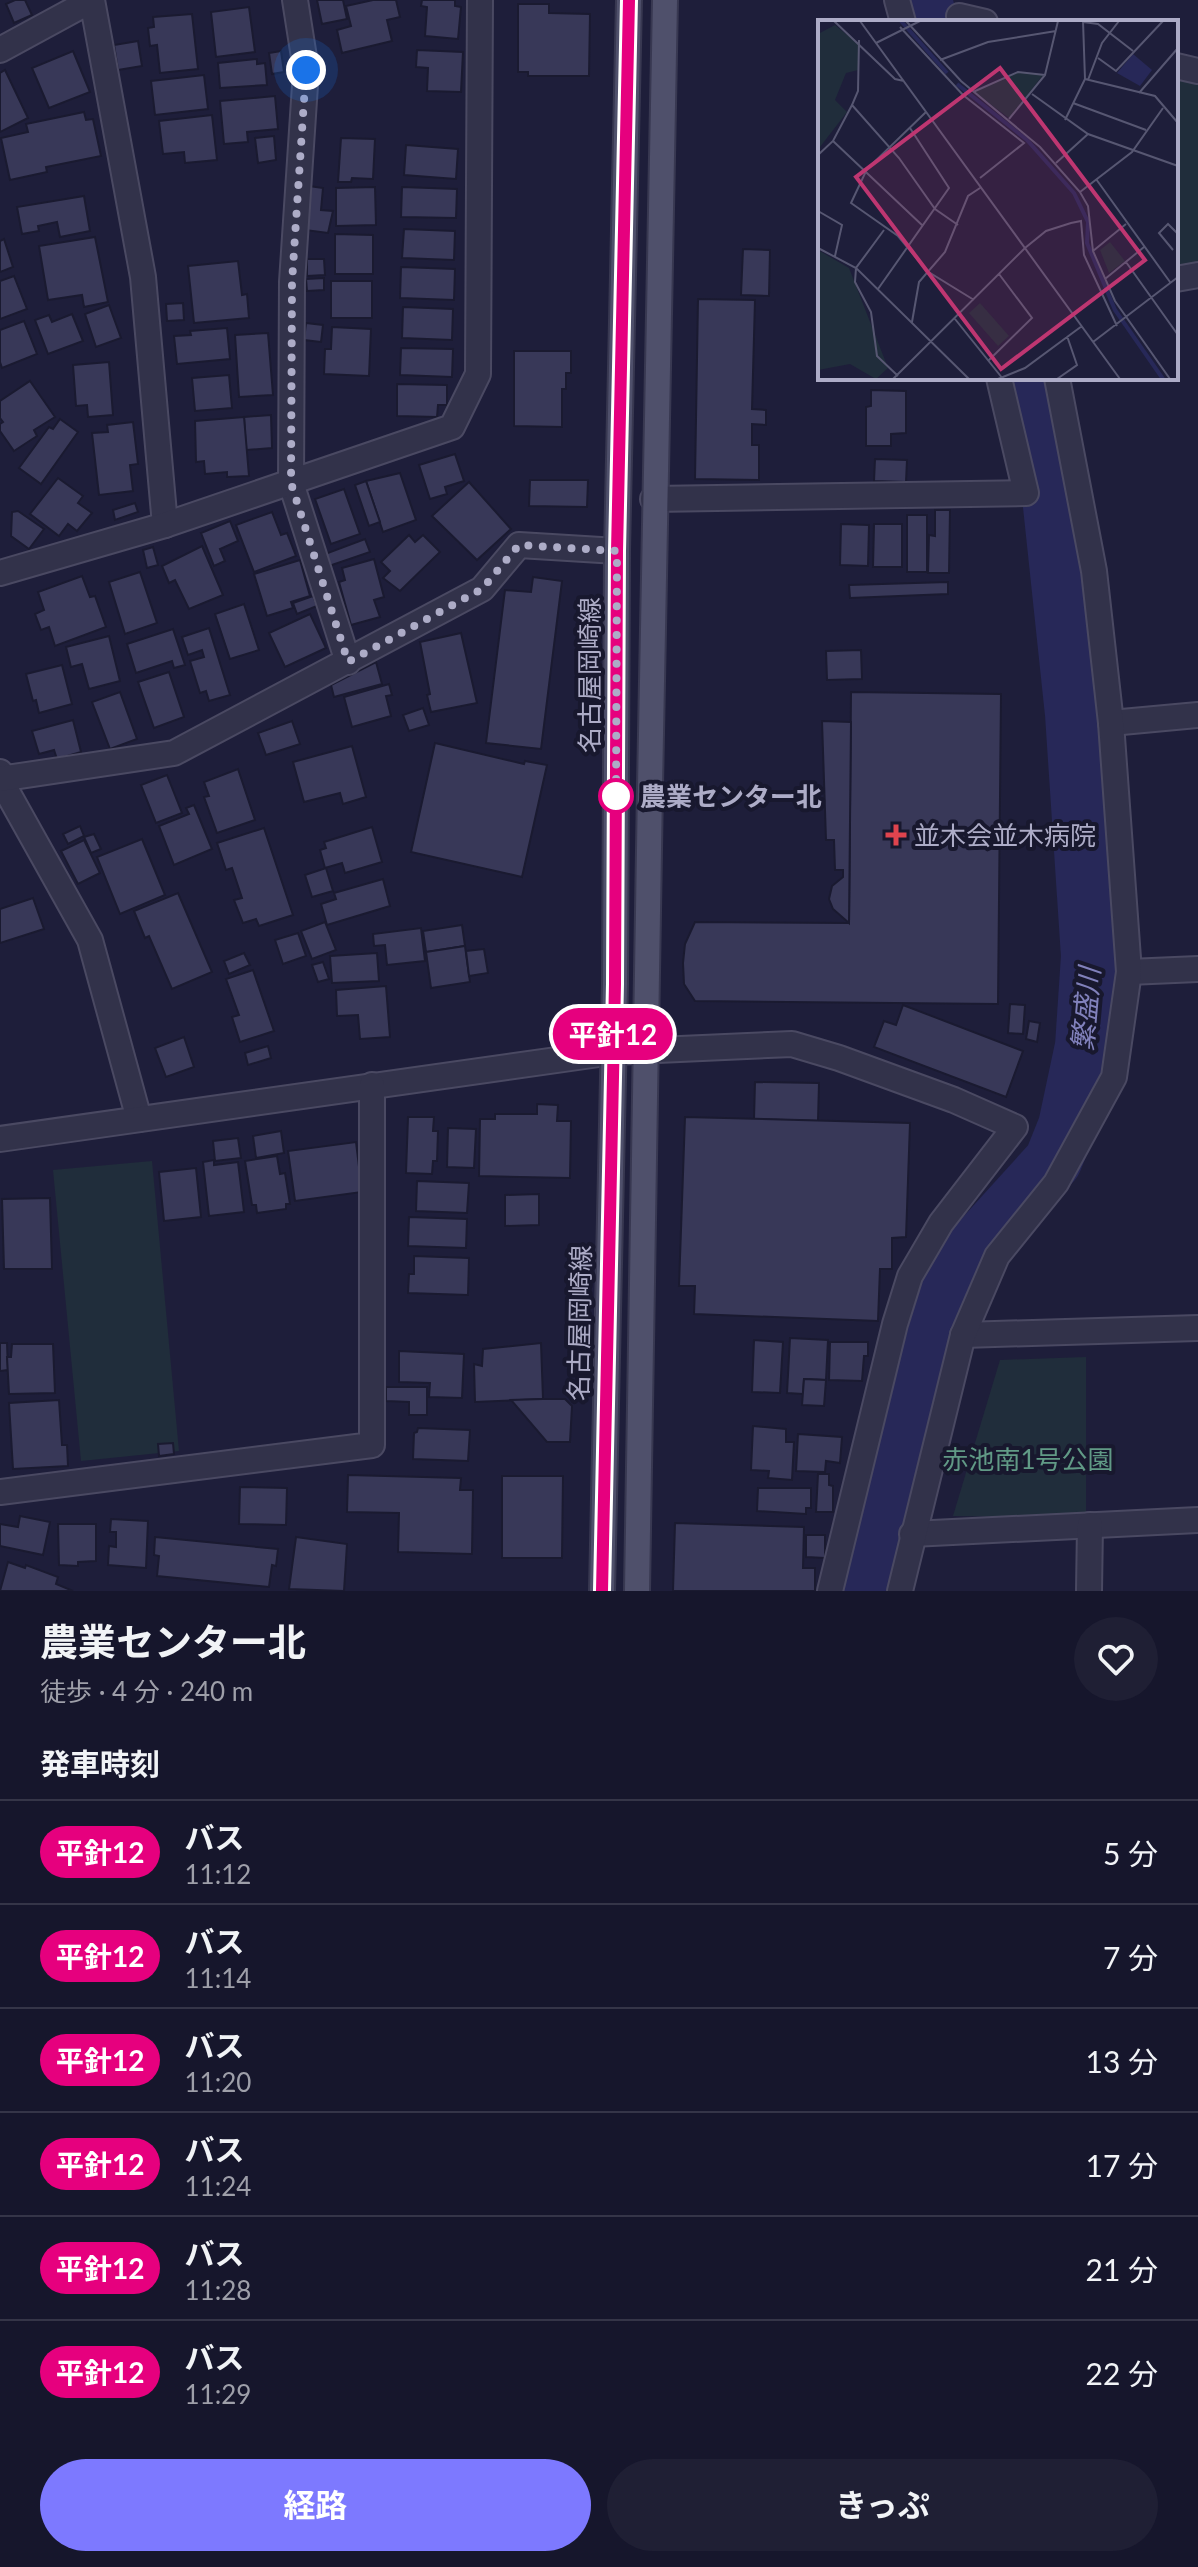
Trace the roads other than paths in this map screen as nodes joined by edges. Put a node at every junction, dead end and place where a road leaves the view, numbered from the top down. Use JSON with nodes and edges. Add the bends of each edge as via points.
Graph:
{"nodes":[{"id":1,"x":295,"y":0,"type":"edge"},
{"id":2,"x":480,"y":0,"type":"edge"},
{"id":3,"x":629,"y":0,"type":"edge"},
{"id":4,"x":665,"y":0,"type":"edge"},
{"id":5,"x":897,"y":0,"type":"edge"},
{"id":6,"x":959,"y":13,"type":"edge"},
{"id":7,"x":902,"y":20,"type":"edge"},
{"id":8,"x":979,"y":20,"type":"edge"},
{"id":9,"x":0,"y":50,"type":"edge"},
{"id":10,"x":1178,"y":66,"type":"edge"},
{"id":11,"x":1198,"y":71,"type":"edge"},
{"id":12,"x":1198,"y":275,"type":"edge"},
{"id":13,"x":1178,"y":279,"type":"edge"},
{"id":14,"x":999,"y":380,"type":"edge"},
{"id":15,"x":1057,"y":380,"type":"edge"},
{"id":16,"x":291,"y":483,"type":"junction"},
{"id":17,"x":653,"y":499,"type":"junction"},
{"id":18,"x":165,"y":525,"type":"junction"},
{"id":19,"x":617,"y":551,"type":"junction"},
{"id":20,"x":0,"y":573,"type":"edge"},
{"id":21,"x":348,"y":662,"type":"junction"},
{"id":22,"x":1198,"y":715,"type":"edge"},
{"id":23,"x":1111,"y":723,"type":"junction"},
{"id":24,"x":0,"y":772,"type":"edge"},
{"id":25,"x":0,"y":779,"type":"edge"},
{"id":26,"x":1198,"y":969,"type":"edge"},
{"id":27,"x":1129,"y":972,"type":"junction"},
{"id":28,"x":647,"y":1051,"type":"junction"},
{"id":29,"x":613,"y":1052,"type":"junction"},
{"id":30,"x":372,"y":1085,"type":"junction"},
{"id":31,"x":139,"y":1119,"type":"junction"},
{"id":32,"x":0,"y":1139,"type":"edge"},
{"id":33,"x":1198,"y":1328,"type":"edge"},
{"id":34,"x":963,"y":1335,"type":"junction"},
{"id":35,"x":0,"y":1492,"type":"edge"},
{"id":36,"x":1198,"y":1520,"type":"edge"},
{"id":37,"x":1090,"y":1525,"type":"junction"},
{"id":38,"x":912,"y":1534,"type":"junction"},
{"id":39,"x":602,"y":1591,"type":"edge"},
{"id":40,"x":637,"y":1591,"type":"edge"},
{"id":41,"x":830,"y":1591,"type":"edge"},
{"id":42,"x":900,"y":1591,"type":"edge"},
{"id":43,"x":1089,"y":1591,"type":"edge"}],
"edges":[{"from":1,"to":16,"type":"street","via":[[306,70],[292,282]]},
{"from":2,"to":16,"type":"street","via":[[478,374],[452,427]]},
{"from":3,"to":19,"type":"main road","name":"名古屋岡崎線"},
{"from":4,"to":17,"type":"main road"},
{"from":5,"to":7,"type":"street"},
{"from":6,"to":8,"type":"street"},
{"from":9,"to":18,"type":"street","via":[[92,0],[143,277]]},
{"from":10,"to":11,"type":"street"},
{"from":12,"to":13,"type":"street"},
{"from":14,"to":17,"type":"street","via":[[1026,493]]},
{"from":15,"to":23,"type":"street","via":[[1094,571]]},
{"from":16,"to":18,"type":"street"},
{"from":16,"to":21,"type":"street"},
{"from":17,"to":28,"type":"main road"},
{"from":18,"to":20,"type":"street"},
{"from":19,"to":21,"type":"street","via":[[519,545],[482,589]]},
{"from":19,"to":29,"type":"main road","name":"名古屋岡崎線"},
{"from":21,"to":25,"type":"street","via":[[174,753]]},
{"from":22,"to":23,"type":"street"},
{"from":23,"to":27,"type":"street"},
{"from":24,"to":25,"type":"street"},
{"from":25,"to":31,"type":"street","via":[[90,940]]},
{"from":26,"to":27,"type":"street"},
{"from":27,"to":34,"type":"street","via":[[1114,1077],[1056,1183],[997,1256]]},
{"from":28,"to":29,"type":"street"},
{"from":28,"to":40,"type":"main road"},
{"from":28,"to":41,"type":"street","via":[[792,1044],[1015,1127],[941,1223],[910,1276]]},
{"from":29,"to":30,"type":"street"},
{"from":29,"to":39,"type":"main road","name":"名古屋岡崎線"},
{"from":30,"to":31,"type":"street"},
{"from":30,"to":35,"type":"street","via":[[372,1445]]},
{"from":31,"to":32,"type":"street"},
{"from":33,"to":34,"type":"street"},
{"from":34,"to":38,"type":"street"},
{"from":36,"to":37,"type":"street"},
{"from":37,"to":38,"type":"street"},
{"from":37,"to":43,"type":"street"},
{"from":38,"to":42,"type":"street"}]}
